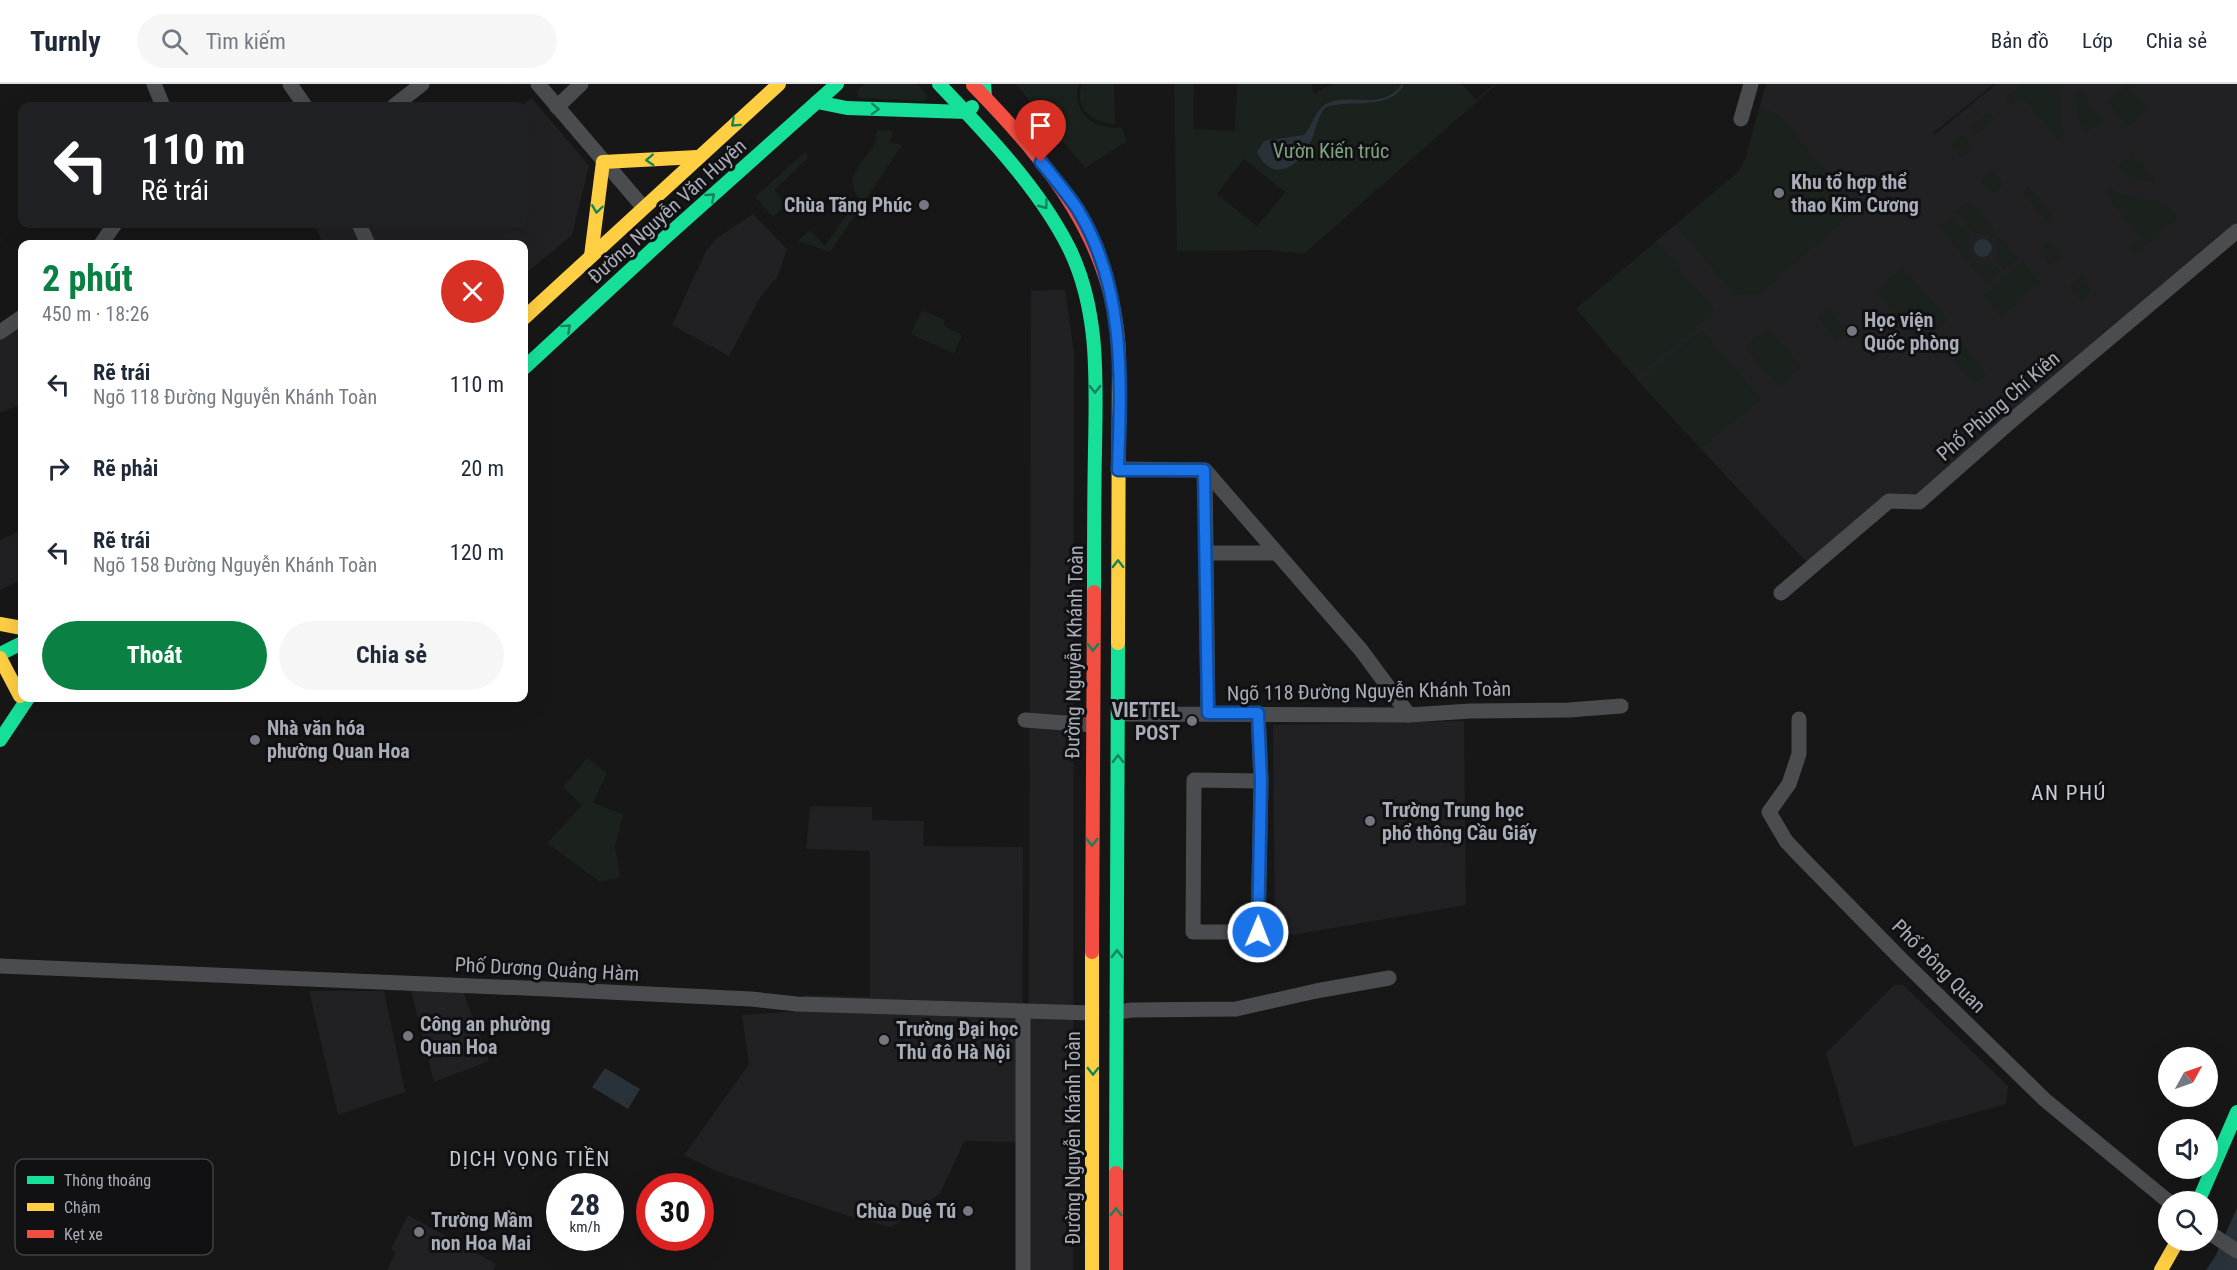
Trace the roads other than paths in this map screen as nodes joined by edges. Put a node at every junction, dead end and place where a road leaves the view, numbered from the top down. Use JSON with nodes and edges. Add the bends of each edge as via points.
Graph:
{"nodes":[{"id":1,"x":154,"y":84,"type":"edge"},
{"id":2,"x":290,"y":84,"type":"edge"},
{"id":3,"x":422,"y":84,"type":"edge"},
{"id":4,"x":538,"y":84,"type":"edge"},
{"id":5,"x":581,"y":84,"type":"edge"},
{"id":6,"x":779,"y":84,"type":"edge"},
{"id":7,"x":837,"y":84,"type":"edge"},
{"id":8,"x":939,"y":84,"type":"edge"},
{"id":9,"x":972,"y":84,"type":"edge"},
{"id":10,"x":1751,"y":84,"type":"edge"},
{"id":11,"x":985,"y":90,"type":"edge"},
{"id":12,"x":161,"y":102,"type":"edge"},
{"id":13,"x":302,"y":102,"type":"edge"},
{"id":14,"x":399,"y":102,"type":"edge"},
{"id":15,"x":817,"y":102,"type":"junction"},
{"id":16,"x":557,"y":107,"type":"junction"},
{"id":17,"x":966,"y":112,"type":"junction"},
{"id":18,"x":1741,"y":119,"type":"dead end"},
{"id":19,"x":697,"y":157,"type":"junction"},
{"id":20,"x":603,"y":162,"type":"junction"},
{"id":21,"x":643,"y":207,"type":"junction"},
{"id":22,"x":661,"y":228,"type":"junction"},
{"id":23,"x":2237,"y":231,"type":"edge"},
{"id":24,"x":591,"y":255,"type":"junction"},
{"id":25,"x":528,"y":314,"type":"edge"},
{"id":26,"x":18,"y":320,"type":"edge"},
{"id":27,"x":0,"y":332,"type":"edge"},
{"id":28,"x":528,"y":364,"type":"edge"},
{"id":29,"x":1118,"y":470,"type":"junction"},
{"id":30,"x":1204,"y":470,"type":"junction"},
{"id":31,"x":1206,"y":553,"type":"junction"},
{"id":32,"x":1277,"y":553,"type":"junction"},
{"id":33,"x":1781,"y":593,"type":"dead end"},
{"id":34,"x":0,"y":624,"type":"edge"},
{"id":35,"x":18,"y":627,"type":"edge"},
{"id":36,"x":18,"y":645,"type":"edge"},
{"id":37,"x":0,"y":656,"type":"edge"},
{"id":38,"x":18,"y":693,"type":"edge"},
{"id":39,"x":18,"y":701,"type":"edge"},
{"id":40,"x":1621,"y":706,"type":"dead end"},
{"id":41,"x":1208,"y":713,"type":"junction"},
{"id":42,"x":1258,"y":713,"type":"junction"},
{"id":43,"x":1118,"y":714,"type":"junction"},
{"id":44,"x":1409,"y":715,"type":"junction"},
{"id":45,"x":1799,"y":719,"type":"dead end"},
{"id":46,"x":1025,"y":720,"type":"dead end"},
{"id":47,"x":1092,"y":725,"type":"junction"},
{"id":48,"x":0,"y":740,"type":"edge"},
{"id":49,"x":1261,"y":781,"type":"junction"},
{"id":50,"x":0,"y":966,"type":"edge"},
{"id":51,"x":1389,"y":978,"type":"dead end"},
{"id":52,"x":1023,"y":1011,"type":"junction"},
{"id":53,"x":1117,"y":1012,"type":"junction"},
{"id":54,"x":1092,"y":1013,"type":"junction"},
{"id":55,"x":2237,"y":1112,"type":"edge"},
{"id":56,"x":2203,"y":1191,"type":"edge"},
{"id":57,"x":2158,"y":1193,"type":"edge"},
{"id":58,"x":2218,"y":1239,"type":"edge"},
{"id":59,"x":2172,"y":1251,"type":"edge"},
{"id":60,"x":2237,"y":1251,"type":"edge"},
{"id":61,"x":1023,"y":1270,"type":"edge"},
{"id":62,"x":1092,"y":1270,"type":"edge"},
{"id":63,"x":1116,"y":1270,"type":"edge"},
{"id":64,"x":2161,"y":1270,"type":"edge"}],
"edges":[{"from":1,"to":12,"type":"street"},
{"from":2,"to":13,"type":"street"},
{"from":3,"to":14,"type":"street"},
{"from":4,"to":16,"type":"street"},
{"from":5,"to":16,"type":"street"},
{"from":6,"to":19,"type":"main road","name":"Đường Nguyễn Văn Huyên","one_way":true},
{"from":7,"to":15,"type":"main road","name":"Đường Nguyễn Văn Huyên"},
{"from":8,"to":17,"type":"main road","name":"Đường Nguyễn Khánh Toàn"},
{"from":9,"to":11,"type":"main road"},
{"from":10,"to":18,"type":"street"},
{"from":11,"to":17,"type":"main road"},
{"from":11,"to":29,"type":"main road","via":[[1077,210],[1105,272],[1118,334]]},
{"from":15,"to":17,"type":"main road","one_way":true,"via":[[847,108]]},
{"from":22,"to":15,"type":"main road","name":"Đường Nguyễn Văn Huyên","one_way":true},
{"from":16,"to":20,"type":"street"},
{"from":17,"to":47,"type":"main road","name":"Đường Nguyễn Khánh Toàn","one_way":true,"via":[[1055,221],[1077,266],[1089,303],[1095,366]]},
{"from":19,"to":20,"type":"main road","one_way":true},
{"from":19,"to":21,"type":"main road","name":"Đường Nguyễn Văn Huyên"},
{"from":20,"to":21,"type":"street"},
{"from":20,"to":24,"type":"main road","one_way":true},
{"from":21,"to":22,"type":"main road"},
{"from":21,"to":24,"type":"main road","name":"Đường Nguyễn Văn Huyên"},
{"from":28,"to":22,"type":"main road","name":"Đường Nguyễn Văn Huyên","one_way":true},
{"from":23,"to":33,"type":"street","name":"Phố Phùng Chí Kiên","via":[[1919,502],[1888,501]]},
{"from":24,"to":25,"type":"main road","name":"Đường Nguyễn Văn Huyên"},
{"from":26,"to":27,"type":"street"},
{"from":29,"to":30,"type":"street"},
{"from":43,"to":29,"type":"main road","one_way":true},
{"from":30,"to":31,"type":"street"},
{"from":30,"to":32,"type":"street"},
{"from":31,"to":32,"type":"street"},
{"from":31,"to":41,"type":"street"},
{"from":32,"to":44,"type":"street","via":[[1378,670]]},
{"from":34,"to":35,"type":"main road"},
{"from":36,"to":37,"type":"main road"},
{"from":37,"to":38,"type":"main road"},
{"from":39,"to":48,"type":"main road"},
{"from":40,"to":44,"type":"street","name":"Ngõ 118 Đường Nguyễn Khánh Toàn"},
{"from":41,"to":42,"type":"street","name":"Ngõ 118 Đường Nguyễn Khánh Toàn"},
{"from":41,"to":43,"type":"street","name":"Ngõ 118 Đường Nguyễn Khánh Toàn"},
{"from":42,"to":44,"type":"street","name":"Ngõ 118 Đường Nguyễn Khánh Toàn"},
{"from":42,"to":49,"type":"street"},
{"from":53,"to":43,"type":"main road","one_way":true},
{"from":45,"to":57,"type":"street","name":"Phố Đông Quan","via":[[1799,754],[1789,784],[1769,812],[1786,841],[2050,1104]]},
{"from":46,"to":47,"type":"street"},
{"from":47,"to":54,"type":"main road","name":"Đường Nguyễn Khánh Toàn","one_way":true},
{"from":49,"to":49,"type":"street","via":[[1194,780],[1193,932],[1258,932]]},
{"from":50,"to":52,"type":"street","name":"Phố Dương Quảng Hàm"},
{"from":51,"to":53,"type":"street","via":[[1236,1009]]},
{"from":52,"to":54,"type":"street","name":"Phố Dương Quảng Hàm"},
{"from":52,"to":61,"type":"street"},
{"from":53,"to":54,"type":"main road"},
{"from":63,"to":53,"type":"main road","one_way":true},
{"from":54,"to":62,"type":"main road","name":"Đường Nguyễn Khánh Toàn","one_way":true},
{"from":55,"to":56,"type":"main road"},
{"from":58,"to":60,"type":"street"},
{"from":59,"to":64,"type":"main road"}]}
